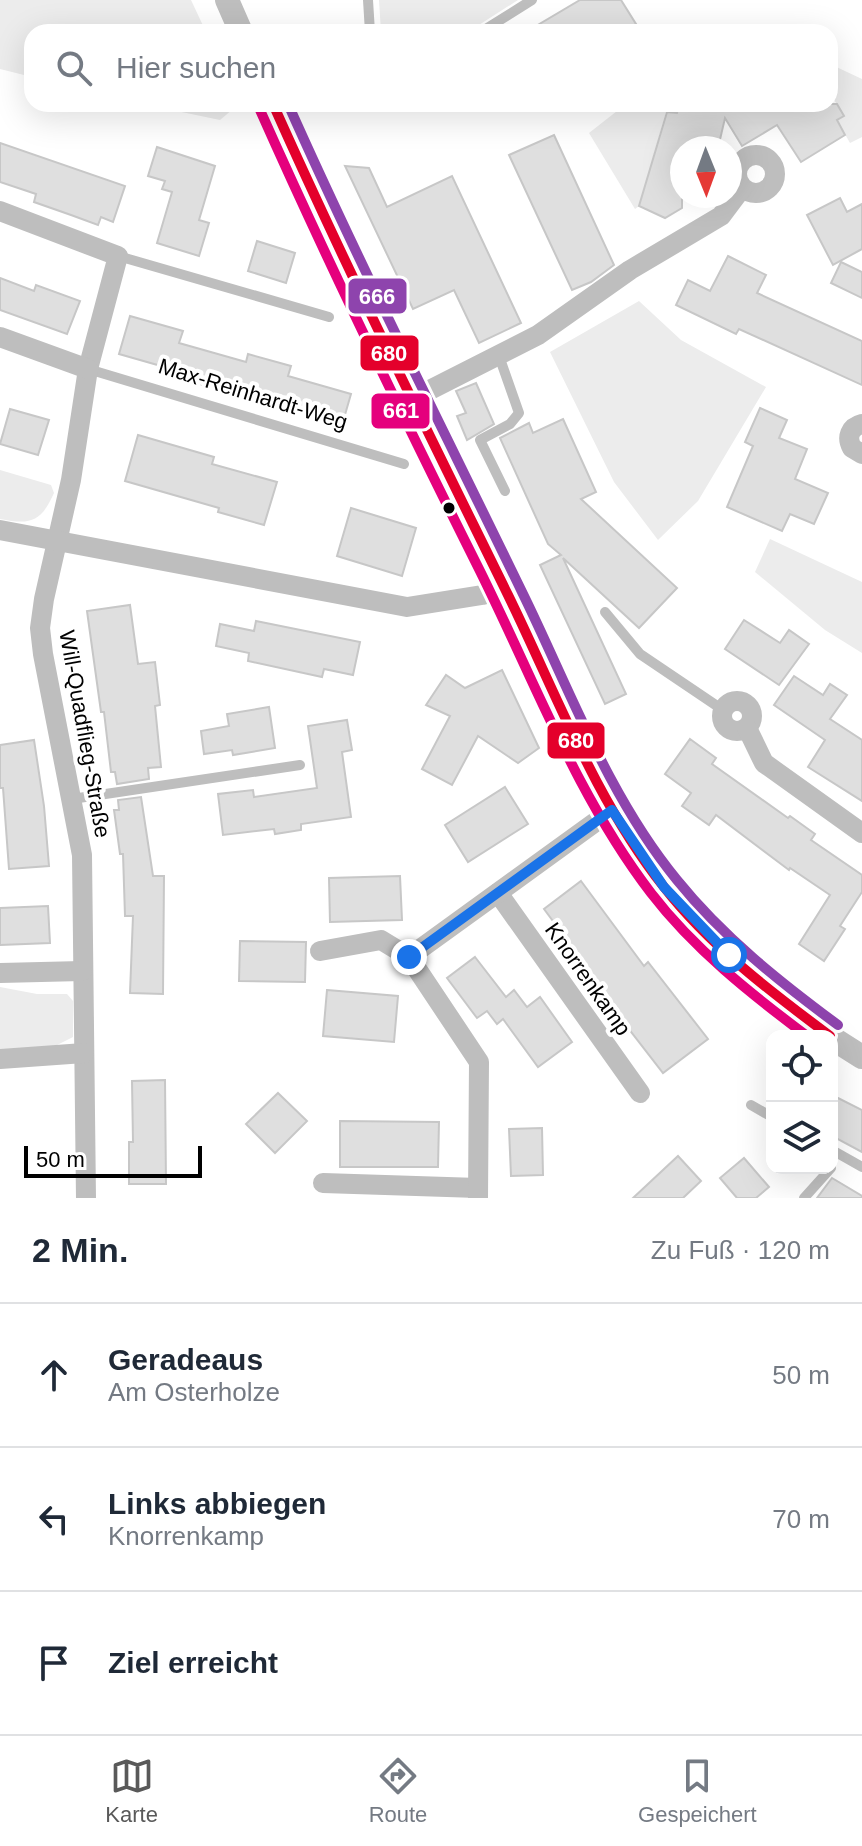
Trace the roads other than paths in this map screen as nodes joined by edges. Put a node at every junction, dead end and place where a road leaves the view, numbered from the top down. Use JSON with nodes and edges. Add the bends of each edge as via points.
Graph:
{"nodes":[{"id":1,"x":227,"y":0,"type":"edge"},
{"id":2,"x":368,"y":0,"type":"edge"},
{"id":3,"x":532,"y":0,"type":"edge"},
{"id":4,"x":238,"y":24,"type":"edge"},
{"id":5,"x":370,"y":24,"type":"edge"},
{"id":6,"x":494,"y":24,"type":"edge"},
{"id":7,"x":277,"y":112,"type":"edge"},
{"id":8,"x":727,"y":208,"type":"edge"},
{"id":9,"x":0,"y":211,"type":"edge"},
{"id":10,"x":118,"y":256,"type":"junction"},
{"id":11,"x":329,"y":317,"type":"dead end"},
{"id":12,"x":0,"y":337,"type":"edge"},
{"id":13,"x":499,"y":356,"type":"junction"},
{"id":14,"x":88,"y":369,"type":"junction"},
{"id":15,"x":412,"y":399,"type":"junction"},
{"id":16,"x":862,"y":424,"type":"edge"},
{"id":17,"x":862,"y":454,"type":"edge"},
{"id":18,"x":404,"y":464,"type":"dead end"},
{"id":19,"x":505,"y":491,"type":"dead end"},
{"id":20,"x":0,"y":530,"type":"edge"},
{"id":21,"x":58,"y":543,"type":"junction"},
{"id":22,"x":505,"y":589,"type":"junction"},
{"id":23,"x":605,"y":612,"type":"dead end"},
{"id":24,"x":723,"y":710,"type":"joint"},
{"id":25,"x":300,"y":765,"type":"dead end"},
{"id":26,"x":72,"y":799,"type":"junction"},
{"id":27,"x":612,"y":810,"type":"junction"},
{"id":28,"x":862,"y":833,"type":"edge"},
{"id":29,"x":498,"y":893,"type":"junction"},
{"id":30,"x":320,"y":951,"type":"dead end"},
{"id":31,"x":409,"y":957,"type":"junction"},
{"id":32,"x":82,"y":971,"type":"junction"},
{"id":33,"x":0,"y":973,"type":"edge"},
{"id":34,"x":821,"y":1030,"type":"edge"},
{"id":35,"x":838,"y":1042,"type":"edge"},
{"id":36,"x":84,"y":1053,"type":"junction"},
{"id":37,"x":862,"y":1057,"type":"edge"},
{"id":38,"x":0,"y":1059,"type":"edge"},
{"id":39,"x":640,"y":1093,"type":"dead end"},
{"id":40,"x":751,"y":1105,"type":"dead end"},
{"id":41,"x":766,"y":1114,"type":"edge"},
{"id":42,"x":838,"y":1154,"type":"edge"},
{"id":43,"x":862,"y":1167,"type":"edge"},
{"id":44,"x":826,"y":1174,"type":"edge"},
{"id":45,"x":323,"y":1183,"type":"dead end"},
{"id":46,"x":478,"y":1193,"type":"edge"},
{"id":47,"x":86,"y":1198,"type":"edge"},
{"id":48,"x":804,"y":1198,"type":"edge"}],
"edges":[{"from":1,"to":4,"type":"street"},
{"from":2,"to":5,"type":"lane"},
{"from":3,"to":6,"type":"lane"},
{"from":7,"to":15,"type":"street"},
{"from":8,"to":13,"type":"street"},
{"from":9,"to":10,"type":"street"},
{"from":10,"to":11,"type":"lane"},
{"from":10,"to":14,"type":"street"},
{"from":12,"to":14,"type":"street","name":"Max-Reinhardt-Weg"},
{"from":13,"to":15,"type":"street"},
{"from":13,"to":19,"type":"lane","via":[[519,413],[480,440]]},
{"from":14,"to":18,"type":"lane","name":"Max-Reinhardt-Weg"},
{"from":14,"to":21,"type":"street"},
{"from":15,"to":22,"type":"street"},
{"from":16,"to":17,"type":"street","via":[[849,437],[852,448]]},
{"from":20,"to":21,"type":"street"},
{"from":21,"to":22,"type":"street","via":[[407,607]]},
{"from":21,"to":26,"type":"street","name":"Will-Quadflieg-Straße","via":[[40,628]]},
{"from":22,"to":27,"type":"street"},
{"from":23,"to":24,"type":"lane","via":[[640,654]]},
{"from":24,"to":28,"type":"street","via":[[728,728],[747,728],[764,763]]},
{"from":25,"to":26,"type":"lane"},
{"from":26,"to":32,"type":"street","name":"Will-Quadflieg-Straße","via":[[82,855]]},
{"from":27,"to":29,"type":"street"},
{"from":27,"to":34,"type":"street","via":[[664,887],[729,955]]},
{"from":29,"to":31,"type":"street"},
{"from":29,"to":39,"type":"street","name":"Knorrenkamp"},
{"from":30,"to":31,"type":"street","via":[[381,940]]},
{"from":31,"to":46,"type":"street","via":[[479,1062]]},
{"from":32,"to":33,"type":"street"},
{"from":32,"to":36,"type":"street","name":"Will-Quadflieg-Straße"},
{"from":35,"to":37,"type":"street"},
{"from":36,"to":38,"type":"street"},
{"from":36,"to":47,"type":"street","name":"Will-Quadflieg-Straße"},
{"from":40,"to":41,"type":"lane"},
{"from":42,"to":43,"type":"lane"},
{"from":44,"to":48,"type":"lane"},
{"from":45,"to":46,"type":"street"}]}
